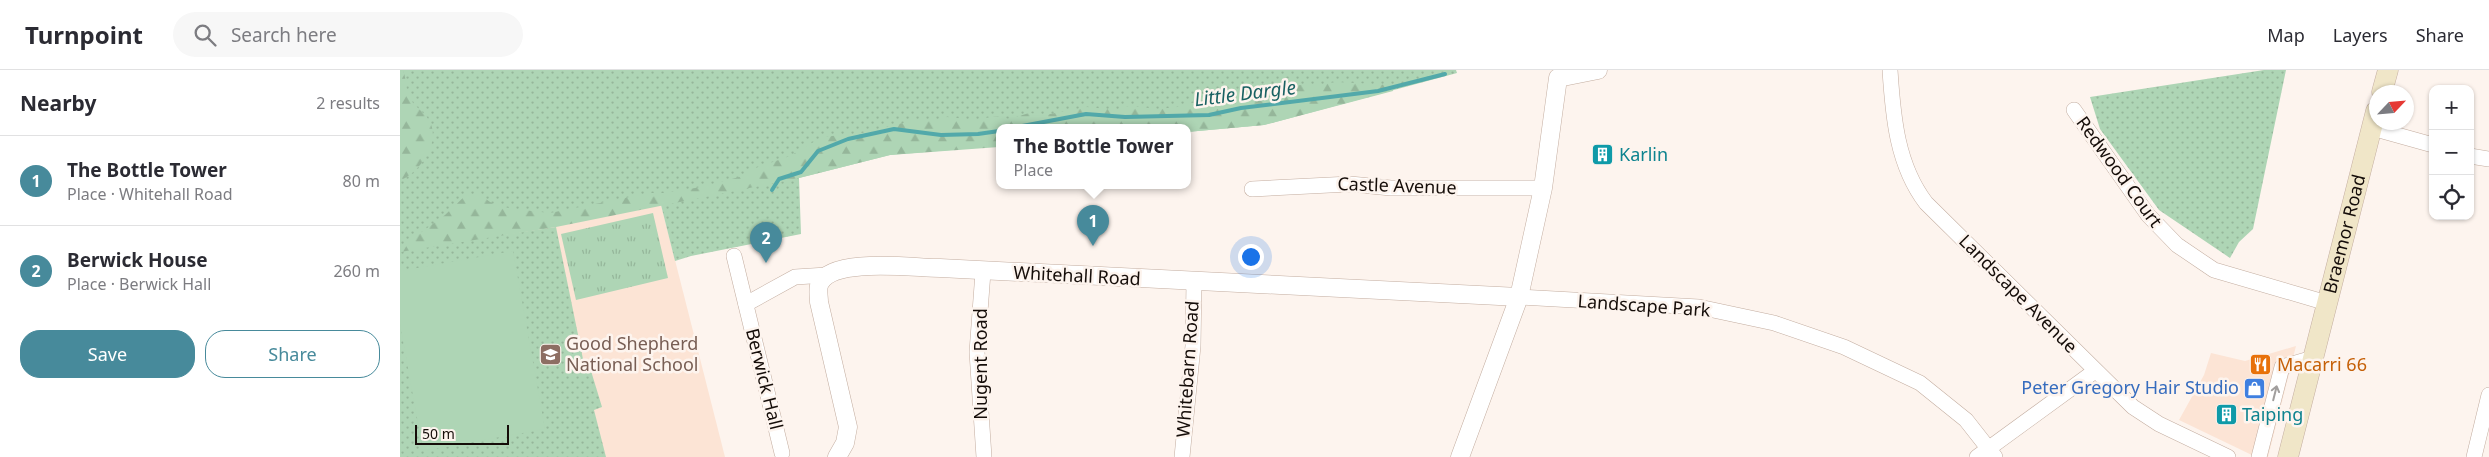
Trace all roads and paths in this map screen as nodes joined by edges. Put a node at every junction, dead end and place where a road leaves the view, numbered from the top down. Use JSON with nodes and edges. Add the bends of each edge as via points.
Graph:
{"nodes":[{"id":1,"x":1598,"y":70,"type":"edge"},
{"id":2,"x":1890,"y":70,"type":"edge"},
{"id":3,"x":2388,"y":70,"type":"edge"},
{"id":4,"x":1558,"y":74,"type":"edge"},
{"id":5,"x":2384,"y":85,"type":"edge"},
{"id":6,"x":2074,"y":110,"type":"dead end"},
{"id":7,"x":2371,"y":130,"type":"edge"},
{"id":8,"x":2397,"y":130,"type":"edge"},
{"id":9,"x":2429,"y":144,"type":"edge"},
{"id":10,"x":2474,"y":157,"type":"edge"},
{"id":11,"x":2489,"y":159,"type":"edge"},
{"id":12,"x":1542,"y":188,"type":"junction"},
{"id":13,"x":1252,"y":189,"type":"dead end"},
{"id":14,"x":734,"y":256,"type":"dead end"},
{"id":15,"x":982,"y":272,"type":"junction"},
{"id":16,"x":826,"y":275,"type":"junction"},
{"id":17,"x":1194,"y":282,"type":"junction"},
{"id":18,"x":1519,"y":297,"type":"junction"},
{"id":19,"x":2327,"y":302,"type":"junction"},
{"id":20,"x":746,"y":304,"type":"junction"},
{"id":21,"x":2313,"y":358,"type":"junction"},
{"id":22,"x":2095,"y":371,"type":"junction"},
{"id":23,"x":2489,"y":395,"type":"edge"},
{"id":24,"x":782,"y":453,"type":"dead end"},
{"id":25,"x":1987,"y":454,"type":"edge"},
{"id":26,"x":837,"y":457,"type":"edge"},
{"id":27,"x":984,"y":457,"type":"edge"},
{"id":28,"x":1182,"y":457,"type":"edge"},
{"id":29,"x":1460,"y":457,"type":"edge"},
{"id":30,"x":2228,"y":457,"type":"edge"},
{"id":31,"x":2259,"y":457,"type":"edge"},
{"id":32,"x":2288,"y":457,"type":"edge"},
{"id":33,"x":2474,"y":457,"type":"edge"}],
"edges":[{"from":1,"to":4,"type":"street"},
{"from":2,"to":22,"type":"street","name":"Landscape Avenue","via":[[1894,123],[1916,190],[1926,204]]},
{"from":3,"to":5,"type":"main road"},
{"from":4,"to":12,"type":"street"},
{"from":6,"to":19,"type":"street","name":"Redwood Court","via":[[2148,216],[2177,245],[2214,270]]},
{"from":7,"to":19,"type":"main road","name":"Braemor Road"},
{"from":8,"to":9,"type":"street"},
{"from":10,"to":11,"type":"street"},
{"from":12,"to":13,"type":"street","name":"Castle Avenue","via":[[1391,188],[1350,184]]},
{"from":12,"to":18,"type":"street"},
{"from":14,"to":20,"type":"street","name":"Berwick Hall"},
{"from":15,"to":16,"type":"street","name":"Whitehall Road","via":[[848,267]]},
{"from":15,"to":17,"type":"street","name":"Whitehall Road"},
{"from":15,"to":27,"type":"street","name":"Nugent Road","via":[[977,352]]},
{"from":16,"to":20,"type":"street","name":"Berwick Hall","via":[[794,277]]},
{"from":16,"to":26,"type":"street","via":[[819,283],[819,302],[848,427]]},
{"from":17,"to":18,"type":"street","name":"Whitehall Road"},
{"from":17,"to":28,"type":"street","name":"Whitebarn Road","via":[[1193,346]]},
{"from":18,"to":25,"type":"street","name":"Landscape Park","via":[[1699,307],[1774,323],[1844,347],[1920,383],[1966,420]]},
{"from":18,"to":29,"type":"street"},
{"from":19,"to":21,"type":"main road","name":"Braemor Road"},
{"from":20,"to":24,"type":"street","name":"Berwick Hall"},
{"from":31,"to":21,"type":"street","one_way":true,"via":[[2282,367]]},
{"from":21,"to":32,"type":"main road","name":"Braemor Road"},
{"from":22,"to":25,"type":"street"},
{"from":22,"to":30,"type":"street","name":"Landscape Avenue","via":[[2134,408],[2152,420]]},
{"from":23,"to":33,"type":"street"}]}
